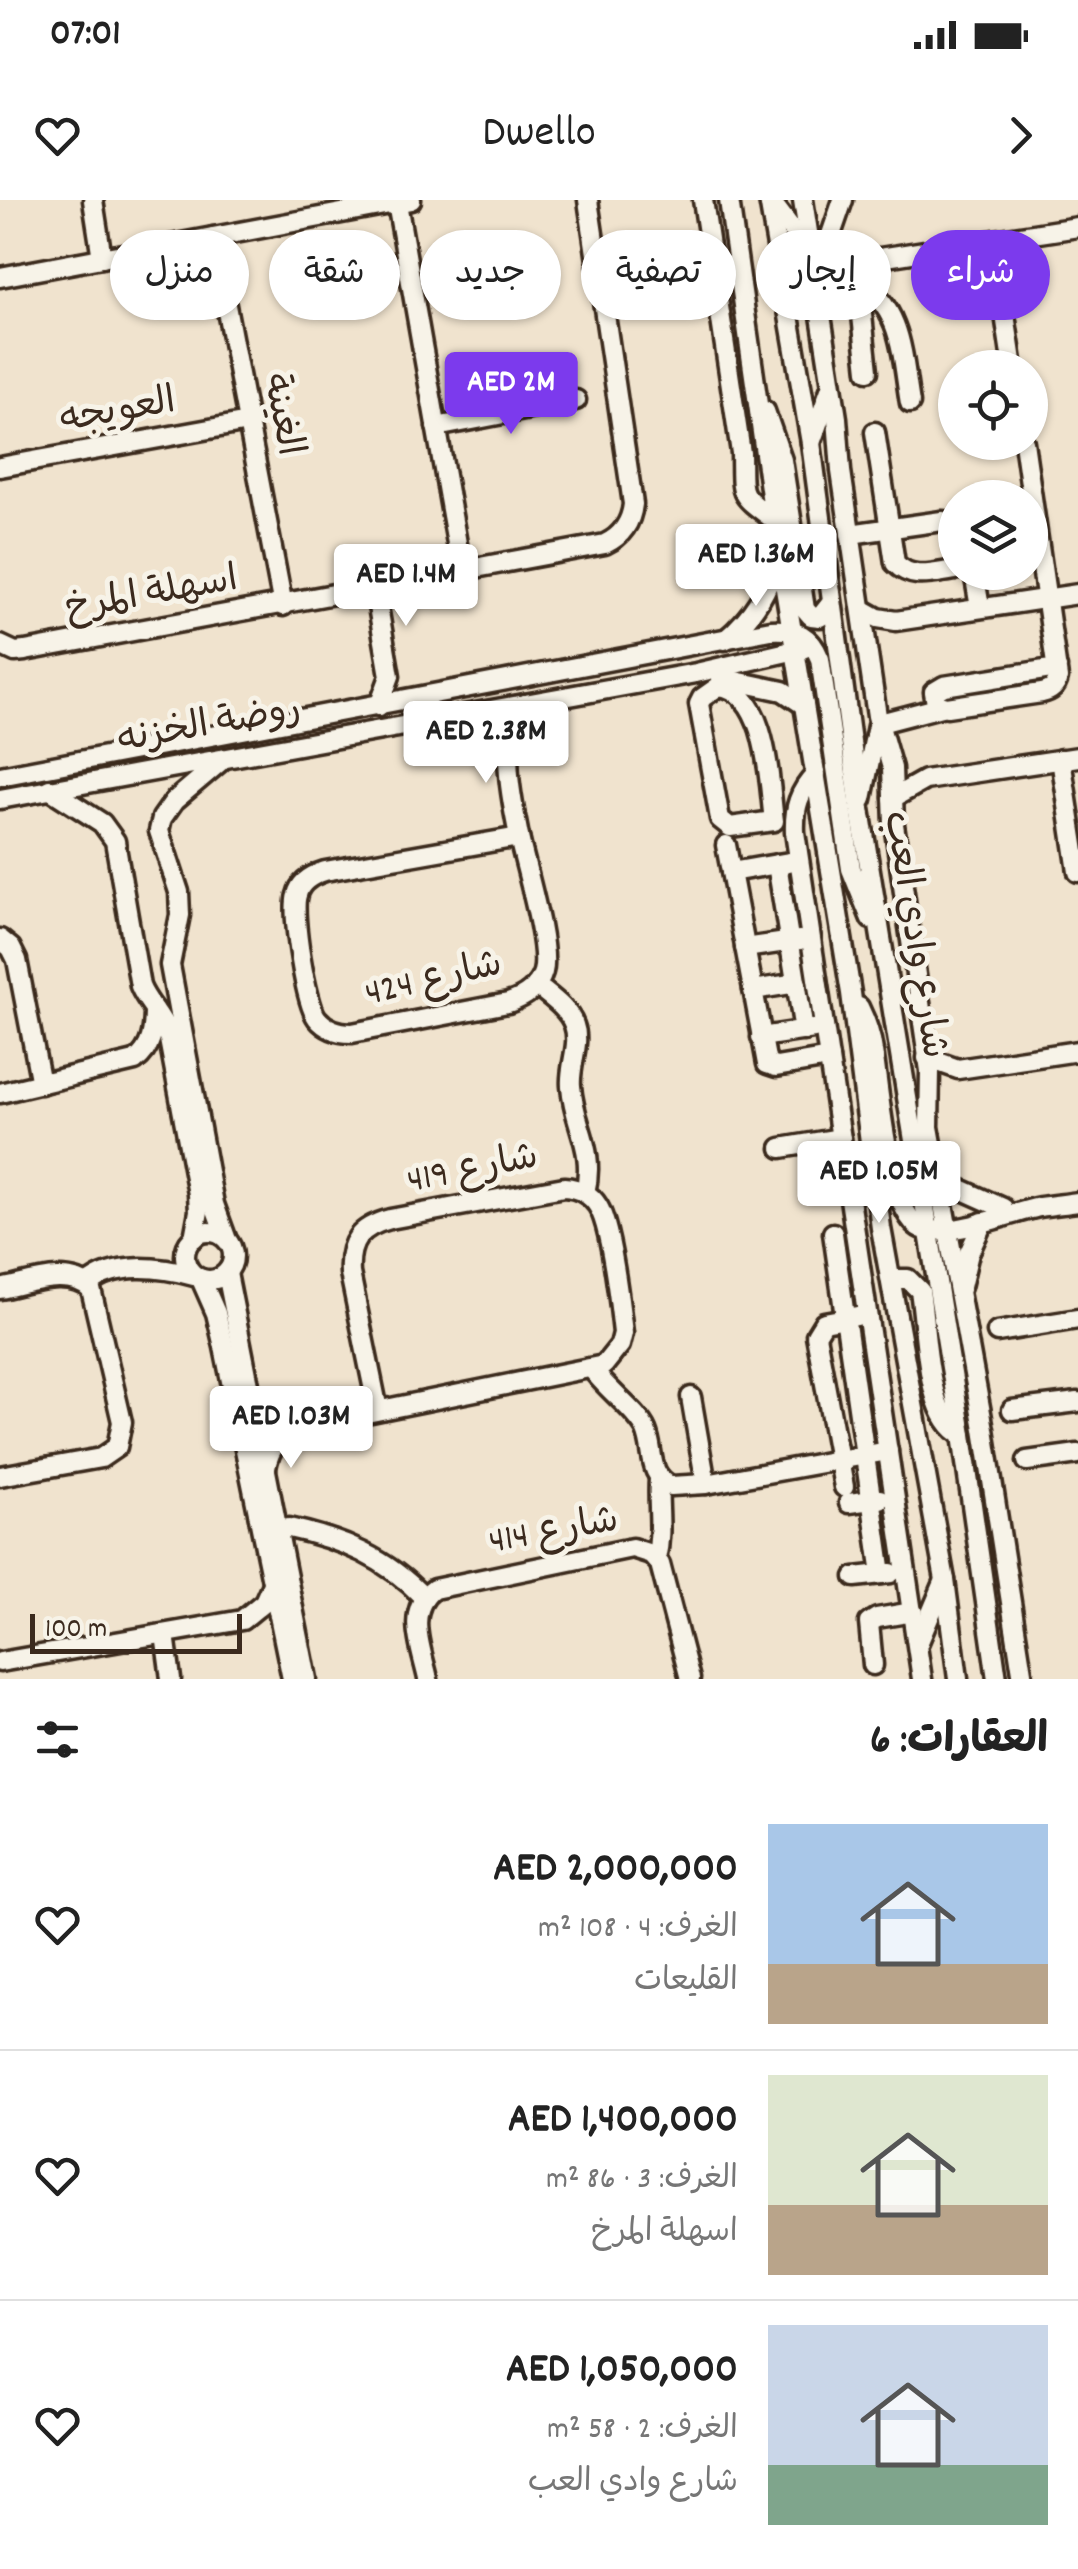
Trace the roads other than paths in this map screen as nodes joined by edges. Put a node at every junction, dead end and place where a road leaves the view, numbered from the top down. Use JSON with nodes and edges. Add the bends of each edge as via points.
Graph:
{"nodes":[{"id":1,"x":93,"y":200,"type":"edge"},
{"id":2,"x":588,"y":200,"type":"edge"},
{"id":3,"x":703,"y":200,"type":"edge"},
{"id":4,"x":769,"y":200,"type":"edge"},
{"id":5,"x":803,"y":200,"type":"edge"},
{"id":6,"x":843,"y":200,"type":"edge"},
{"id":7,"x":404,"y":201,"type":"edge"},
{"id":8,"x":729,"y":201,"type":"edge"},
{"id":9,"x":1078,"y":228,"type":"edge"},
{"id":10,"x":796,"y":230,"type":"edge"},
{"id":11,"x":812,"y":230,"type":"edge"},
{"id":12,"x":832,"y":230,"type":"edge"},
{"id":13,"x":249,"y":231,"type":"edge"},
{"id":14,"x":1050,"y":232,"type":"edge"},
{"id":15,"x":110,"y":257,"type":"edge"},
{"id":16,"x":102,"y":258,"type":"junction"},
{"id":17,"x":0,"y":277,"type":"edge"},
{"id":18,"x":891,"y":312,"type":"edge"},
{"id":19,"x":229,"y":320,"type":"edge"},
{"id":20,"x":821,"y":320,"type":"edge"},
{"id":21,"x":862,"y":320,"type":"edge"},
{"id":22,"x":1006,"y":320,"type":"edge"},
{"id":23,"x":1010,"y":350,"type":"edge"},
{"id":24,"x":868,"y":372,"type":"dead end"},
{"id":25,"x":832,"y":384,"type":"junction"},
{"id":26,"x":756,"y":392,"type":"junction"},
{"id":27,"x":576,"y":400,"type":"dead end"},
{"id":28,"x":910,"y":403,"type":"dead end"},
{"id":29,"x":248,"y":422,"type":"junction"},
{"id":30,"x":436,"y":428,"type":"junction"},
{"id":31,"x":875,"y":432,"type":"dead end"},
{"id":32,"x":811,"y":443,"type":"junction"},
{"id":33,"x":1027,"y":460,"type":"edge"},
{"id":34,"x":0,"y":468,"type":"edge"},
{"id":35,"x":774,"y":520,"type":"junction"},
{"id":36,"x":938,"y":524,"type":"edge"},
{"id":37,"x":888,"y":528,"type":"junction"},
{"id":38,"x":850,"y":534,"type":"junction"},
{"id":39,"x":778,"y":552,"type":"junction"},
{"id":40,"x":462,"y":572,"type":"junction"},
{"id":41,"x":938,"y":573,"type":"edge"},
{"id":42,"x":376,"y":589,"type":"junction"},
{"id":43,"x":977,"y":590,"type":"edge"},
{"id":44,"x":1078,"y":594,"type":"edge"},
{"id":45,"x":1046,"y":598,"type":"junction"},
{"id":46,"x":831,"y":603,"type":"junction"},
{"id":47,"x":283,"y":606,"type":"junction"},
{"id":48,"x":980,"y":608,"type":"junction"},
{"id":49,"x":862,"y":610,"type":"junction"},
{"id":50,"x":896,"y":620,"type":"junction"},
{"id":51,"x":834,"y":624,"type":"junction"},
{"id":52,"x":792,"y":630,"type":"junction"},
{"id":53,"x":724,"y":640,"type":"junction"},
{"id":54,"x":0,"y":645,"type":"edge"},
{"id":55,"x":867,"y":646,"type":"junction"},
{"id":56,"x":804,"y":647,"type":"junction"},
{"id":57,"x":577,"y":668,"type":"junction"},
{"id":58,"x":696,"y":674,"type":"junction"},
{"id":59,"x":390,"y":676,"type":"junction"},
{"id":60,"x":582,"y":692,"type":"junction"},
{"id":61,"x":413,"y":700,"type":"junction"},
{"id":62,"x":525,"y":704,"type":"junction"},
{"id":63,"x":804,"y":705,"type":"junction"},
{"id":64,"x":379,"y":706,"type":"junction"},
{"id":65,"x":490,"y":711,"type":"junction"},
{"id":66,"x":878,"y":719,"type":"junction"},
{"id":67,"x":511,"y":735,"type":"junction"},
{"id":68,"x":227,"y":757,"type":"junction"},
{"id":69,"x":1069,"y":758,"type":"edge"},
{"id":70,"x":892,"y":768,"type":"junction"},
{"id":71,"x":816,"y":774,"type":"junction"},
{"id":72,"x":0,"y":776,"type":"edge"},
{"id":73,"x":926,"y":780,"type":"junction"},
{"id":74,"x":49,"y":789,"type":"junction"},
{"id":75,"x":893,"y":798,"type":"junction"},
{"id":76,"x":0,"y":799,"type":"edge"},
{"id":77,"x":860,"y":809,"type":"junction"},
{"id":78,"x":794,"y":818,"type":"junction"},
{"id":79,"x":774,"y":820,"type":"junction"},
{"id":80,"x":519,"y":837,"type":"junction"},
{"id":81,"x":726,"y":845,"type":"dead end"},
{"id":82,"x":799,"y":860,"type":"junction"},
{"id":83,"x":778,"y":864,"type":"junction"},
{"id":84,"x":731,"y":872,"type":"junction"},
{"id":85,"x":1078,"y":872,"type":"edge"},
{"id":86,"x":879,"y":933,"type":"junction"},
{"id":87,"x":811,"y":938,"type":"junction"},
{"id":88,"x":0,"y":939,"type":"edge"},
{"id":89,"x":790,"y":941,"type":"junction"},
{"id":90,"x":745,"y":948,"type":"junction"},
{"id":91,"x":797,"y":983,"type":"junction"},
{"id":92,"x":536,"y":986,"type":"junction"},
{"id":93,"x":753,"y":990,"type":"junction"},
{"id":94,"x":850,"y":993,"type":"junction"},
{"id":95,"x":890,"y":1004,"type":"junction"},
{"id":96,"x":154,"y":1009,"type":"junction"},
{"id":97,"x":824,"y":1027,"type":"junction"},
{"id":98,"x":804,"y":1030,"type":"junction"},
{"id":99,"x":762,"y":1037,"type":"junction"},
{"id":100,"x":924,"y":1038,"type":"junction"},
{"id":101,"x":1078,"y":1051,"type":"edge"},
{"id":102,"x":829,"y":1058,"type":"junction"},
{"id":103,"x":927,"y":1058,"type":"junction"},
{"id":104,"x":958,"y":1070,"type":"junction"},
{"id":105,"x":41,"y":1084,"type":"junction"},
{"id":106,"x":931,"y":1088,"type":"junction"},
{"id":107,"x":0,"y":1093,"type":"edge"},
{"id":108,"x":841,"y":1138,"type":"junction"},
{"id":109,"x":781,"y":1148,"type":"dead end"},
{"id":110,"x":938,"y":1178,"type":"junction"},
{"id":111,"x":585,"y":1193,"type":"junction"},
{"id":112,"x":1078,"y":1202,"type":"edge"},
{"id":113,"x":1003,"y":1208,"type":"junction"},
{"id":114,"x":1035,"y":1208,"type":"junction"},
{"id":115,"x":984,"y":1222,"type":"junction"},
{"id":116,"x":932,"y":1224,"type":"junction"},
{"id":117,"x":833,"y":1234,"type":"dead end"},
{"id":118,"x":226,"y":1240,"type":"junction"},
{"id":119,"x":190,"y":1243,"type":"junction"},
{"id":120,"x":150,"y":1267,"type":"junction"},
{"id":121,"x":889,"y":1270,"type":"junction"},
{"id":122,"x":227,"y":1273,"type":"junction"},
{"id":123,"x":197,"y":1277,"type":"junction"},
{"id":124,"x":86,"y":1284,"type":"junction"},
{"id":125,"x":0,"y":1289,"type":"edge"},
{"id":126,"x":959,"y":1298,"type":"junction"},
{"id":127,"x":868,"y":1315,"type":"junction"},
{"id":128,"x":846,"y":1318,"type":"junction"},
{"id":129,"x":1078,"y":1319,"type":"edge"},
{"id":130,"x":997,"y":1332,"type":"dead end"},
{"id":131,"x":594,"y":1370,"type":"junction"},
{"id":132,"x":880,"y":1394,"type":"junction"},
{"id":133,"x":691,"y":1397,"type":"dead end"},
{"id":134,"x":858,"y":1398,"type":"junction"},
{"id":135,"x":1078,"y":1402,"type":"edge"},
{"id":136,"x":829,"y":1404,"type":"junction"},
{"id":137,"x":256,"y":1410,"type":"junction"},
{"id":138,"x":378,"y":1410,"type":"junction"},
{"id":139,"x":1012,"y":1410,"type":"dead end"},
{"id":140,"x":314,"y":1424,"type":"junction"},
{"id":141,"x":984,"y":1429,"type":"junction"},
{"id":142,"x":962,"y":1435,"type":"junction"},
{"id":143,"x":888,"y":1452,"type":"junction"},
{"id":144,"x":1078,"y":1454,"type":"edge"},
{"id":145,"x":866,"y":1456,"type":"junction"},
{"id":146,"x":839,"y":1460,"type":"junction"},
{"id":147,"x":1027,"y":1461,"type":"dead end"},
{"id":148,"x":266,"y":1468,"type":"junction"},
{"id":149,"x":0,"y":1476,"type":"edge"},
{"id":150,"x":659,"y":1479,"type":"junction"},
{"id":151,"x":706,"y":1484,"type":"junction"},
{"id":152,"x":895,"y":1496,"type":"junction"},
{"id":153,"x":872,"y":1500,"type":"junction"},
{"id":154,"x":972,"y":1518,"type":"junction"},
{"id":155,"x":289,"y":1528,"type":"dead end"},
{"id":156,"x":656,"y":1558,"type":"junction"},
{"id":157,"x":906,"y":1571,"type":"junction"},
{"id":158,"x":882,"y":1574,"type":"junction"},
{"id":159,"x":855,"y":1577,"type":"dead end"},
{"id":160,"x":945,"y":1580,"type":"junction"},
{"id":161,"x":272,"y":1584,"type":"junction"},
{"id":162,"x":424,"y":1598,"type":"junction"},
{"id":163,"x":913,"y":1612,"type":"junction"},
{"id":164,"x":242,"y":1620,"type":"junction"},
{"id":165,"x":164,"y":1634,"type":"junction"},
{"id":166,"x":283,"y":1638,"type":"junction"},
{"id":167,"x":918,"y":1644,"type":"junction"},
{"id":168,"x":0,"y":1662,"type":"edge"},
{"id":169,"x":873,"y":1665,"type":"dead end"},
{"id":170,"x":170,"y":1679,"type":"edge"},
{"id":171,"x":292,"y":1679,"type":"edge"},
{"id":172,"x":307,"y":1679,"type":"edge"},
{"id":173,"x":428,"y":1679,"type":"edge"},
{"id":174,"x":690,"y":1679,"type":"edge"},
{"id":175,"x":922,"y":1679,"type":"edge"},
{"id":176,"x":958,"y":1679,"type":"edge"},
{"id":177,"x":997,"y":1679,"type":"edge"},
{"id":178,"x":1023,"y":1679,"type":"edge"}],
"edges":[{"from":1,"to":16,"type":"street"},
{"from":2,"to":40,"type":"street","name":"اسهلة المرخ","via":[[633,504],[630,521],[604,544]]},
{"from":3,"to":35,"type":"street","via":[[741,453],[740,488]]},
{"from":4,"to":10,"type":"street"},
{"from":4,"to":32,"type":"street","name":"شارع وادي العب"},
{"from":5,"to":11,"type":"street"},
{"from":6,"to":12,"type":"street"},
{"from":7,"to":13,"type":"street"},
{"from":7,"to":30,"type":"street"},
{"from":8,"to":26,"type":"street"},
{"from":9,"to":14,"type":"street"},
{"from":15,"to":16,"type":"street"},
{"from":16,"to":17,"type":"street"},
{"from":18,"to":28,"type":"street"},
{"from":19,"to":29,"type":"street","name":"الغينة"},
{"from":20,"to":25,"type":"street"},
{"from":21,"to":24,"type":"street"},
{"from":22,"to":23,"type":"street"},
{"from":25,"to":32,"type":"street"},
{"from":25,"to":38,"type":"street"},
{"from":26,"to":35,"type":"street"},
{"from":26,"to":46,"type":"street","via":[[782,460],[805,609],[820,617]]},
{"from":27,"to":30,"type":"street"},
{"from":29,"to":34,"type":"street","name":"العويجه"},
{"from":29,"to":47,"type":"street","name":"الغينة"},
{"from":30,"to":40,"type":"street"},
{"from":31,"to":37,"type":"street"},
{"from":32,"to":46,"type":"street","name":"شارع وادي العب"},
{"from":33,"to":45,"type":"street"},
{"from":35,"to":39,"type":"street"},
{"from":36,"to":37,"type":"street"},
{"from":37,"to":38,"type":"street"},
{"from":37,"to":41,"type":"street","via":[[893,557],[904,572]]},
{"from":38,"to":49,"type":"street"},
{"from":39,"to":52,"type":"street"},
{"from":39,"to":53,"type":"street","via":[[764,594]]},
{"from":40,"to":42,"type":"street","name":"اسهلة المرخ"},
{"from":42,"to":47,"type":"street","name":"اسهلة المرخ"},
{"from":42,"to":59,"type":"street"},
{"from":43,"to":48,"type":"street"},
{"from":44,"to":45,"type":"street"},
{"from":45,"to":48,"type":"street"},
{"from":45,"to":66,"type":"street","via":[[1056,668],[944,686],[934,692],[941,707]]},
{"from":46,"to":51,"type":"street","name":"شارع وادي العب"},
{"from":47,"to":54,"type":"street","name":"اسهلة المرخ","via":[[24,652]]},
{"from":48,"to":50,"type":"street"},
{"from":49,"to":50,"type":"street"},
{"from":49,"to":55,"type":"street"},
{"from":50,"to":55,"type":"street"},
{"from":51,"to":56,"type":"street"},
{"from":51,"to":77,"type":"street","name":"شارع وادي العب"},
{"from":52,"to":53,"type":"street","name":"روضة الخزنه"},
{"from":52,"to":56,"type":"street"},
{"from":53,"to":57,"type":"street","name":"روضة الخزنه"},
{"from":55,"to":66,"type":"street"},
{"from":56,"to":58,"type":"street","name":"روضة الخزنه"},
{"from":56,"to":63,"type":"street","name":"شارع وادي العب"},
{"from":56,"to":86,"type":"street","via":[[822,668],[851,869]]},
{"from":57,"to":60,"type":"street"},
{"from":57,"to":61,"type":"street","name":"روضة الخزنه"},
{"from":58,"to":60,"type":"street","name":"روضة الخزنه"},
{"from":58,"to":63,"type":"street","via":[[776,688]]},
{"from":59,"to":61,"type":"street"},
{"from":59,"to":64,"type":"street"},
{"from":60,"to":62,"type":"street","name":"روضة الخزنه"},
{"from":61,"to":64,"type":"street","name":"روضة الخزنه"},
{"from":62,"to":65,"type":"street","name":"روضة الخزنه"},
{"from":62,"to":67,"type":"street","name":"شارع 424"},
{"from":63,"to":71,"type":"street","name":"شارع وادي العب"},
{"from":64,"to":72,"type":"street","name":"روضة الخزنه"},
{"from":65,"to":67,"type":"street"},
{"from":65,"to":68,"type":"street","name":"روضة الخزنه"},
{"from":66,"to":70,"type":"street"},
{"from":66,"to":77,"type":"street"},
{"from":67,"to":80,"type":"street","name":"شارع 424","via":[[508,765]]},
{"from":68,"to":74,"type":"street","name":"روضة الخزنه"},
{"from":68,"to":118,"type":"street","via":[[174,801],[159,831],[180,904],[173,982]]},
{"from":69,"to":73,"type":"street"},
{"from":69,"to":85,"type":"street"},
{"from":70,"to":73,"type":"street"},
{"from":70,"to":75,"type":"street"},
{"from":71,"to":78,"type":"street","via":[[800,794]]},
{"from":71,"to":94,"type":"street","name":"شارع وادي العب"},
{"from":73,"to":75,"type":"street"},
{"from":74,"to":76,"type":"street","name":"روضة الخزنه"},
{"from":74,"to":96,"type":"street","via":[[111,833],[140,986]]},
{"from":75,"to":100,"type":"street"},
{"from":77,"to":86,"type":"street","name":"شارع وادي العب"},
{"from":78,"to":79,"type":"street"},
{"from":78,"to":82,"type":"street"},
{"from":79,"to":79,"type":"street","via":[[730,827],[720,819],[699,704],[715,688],[730,689],[760,724]]},
{"from":80,"to":92,"type":"street","name":"شارع 424","via":[[544,960]]},
{"from":80,"to":92,"type":"street","name":"شارع 424","via":[[325,871],[306,880],[295,906],[312,1009],[332,1030],[362,1032],[508,1002]]},
{"from":81,"to":84,"type":"street"},
{"from":82,"to":83,"type":"street"},
{"from":82,"to":87,"type":"street"},
{"from":83,"to":84,"type":"street"},
{"from":83,"to":89,"type":"street"},
{"from":84,"to":90,"type":"street"},
{"from":86,"to":95,"type":"street","name":"شارع وادي العب"},
{"from":87,"to":89,"type":"street"},
{"from":87,"to":97,"type":"street"},
{"from":88,"to":105,"type":"street","via":[[18,960]]},
{"from":89,"to":90,"type":"street"},
{"from":89,"to":91,"type":"street"},
{"from":90,"to":93,"type":"street"},
{"from":91,"to":93,"type":"street"},
{"from":91,"to":98,"type":"street"},
{"from":92,"to":111,"type":"street","via":[[576,1030],[570,1086],[589,1150]]},
{"from":93,"to":99,"type":"street"},
{"from":94,"to":116,"type":"street","via":[[870,1036],[896,1188]]},
{"from":94,"to":121,"type":"street","name":"شارع وادي العب"},
{"from":95,"to":100,"type":"street"},
{"from":95,"to":116,"type":"street","name":"شارع وادي العب"},
{"from":96,"to":105,"type":"street","via":[[151,1039],[134,1061]]},
{"from":96,"to":119,"type":"street","via":[[168,1034],[198,1194]]},
{"from":97,"to":98,"type":"street"},
{"from":97,"to":102,"type":"street"},
{"from":98,"to":99,"type":"street"},
{"from":99,"to":102,"type":"street","via":[[769,1066]]},
{"from":100,"to":103,"type":"street"},
{"from":101,"to":104,"type":"street"},
{"from":102,"to":108,"type":"street"},
{"from":103,"to":104,"type":"street"},
{"from":103,"to":106,"type":"street"},
{"from":104,"to":106,"type":"street"},
{"from":105,"to":107,"type":"street"},
{"from":106,"to":110,"type":"street"},
{"from":108,"to":109,"type":"street"},
{"from":108,"to":127,"type":"street"},
{"from":110,"to":113,"type":"street"},
{"from":110,"to":116,"type":"street"},
{"from":111,"to":131,"type":"street","name":"شارع 419","via":[[604,1220],[622,1333],[614,1356]]},
{"from":111,"to":138,"type":"street","name":"شارع 419","via":[[553,1188],[390,1219],[361,1231],[349,1255],[350,1273]]},
{"from":112,"to":114,"type":"street"},
{"from":113,"to":114,"type":"street"},
{"from":113,"to":116,"type":"street"},
{"from":114,"to":115,"type":"street"},
{"from":115,"to":116,"type":"street"},
{"from":115,"to":126,"type":"street"},
{"from":116,"to":121,"type":"street","via":[[900,1236]]},
{"from":116,"to":126,"type":"street"},
{"from":116,"to":142,"type":"street","name":"شارع وادي العب"},
{"from":117,"to":128,"type":"street"},
{"from":118,"to":119,"type":"street","via":[[214,1233]]},
{"from":118,"to":122,"type":"street","via":[[233,1253]]},
{"from":119,"to":120,"type":"street"},
{"from":119,"to":123,"type":"street","via":[[186,1263]]},
{"from":120,"to":123,"type":"street"},
{"from":120,"to":124,"type":"street"},
{"from":121,"to":142,"type":"street","via":[[920,1291],[938,1408]]},
{"from":121,"to":160,"type":"street","name":"شارع وادي العب"},
{"from":122,"to":123,"type":"street","via":[[215,1280]]},
{"from":122,"to":137,"type":"street"},
{"from":123,"to":161,"type":"street","via":[[216,1313]]},
{"from":124,"to":125,"type":"street","via":[[66,1277]]},
{"from":124,"to":149,"type":"street","via":[[122,1422],[117,1447],[101,1458]]},
{"from":126,"to":141,"type":"street"},
{"from":127,"to":128,"type":"street"},
{"from":127,"to":132,"type":"street"},
{"from":128,"to":134,"type":"street"},
{"from":128,"to":136,"type":"street","via":[[824,1322],[817,1331]]},
{"from":129,"to":130,"type":"street"},
{"from":131,"to":138,"type":"street"},
{"from":131,"to":150,"type":"street","via":[[642,1424]]},
{"from":132,"to":134,"type":"street"},
{"from":132,"to":143,"type":"street"},
{"from":133,"to":151,"type":"street"},
{"from":134,"to":136,"type":"street"},
{"from":134,"to":145,"type":"street"},
{"from":135,"to":139,"type":"street"},
{"from":136,"to":146,"type":"street"},
{"from":137,"to":140,"type":"street"},
{"from":137,"to":148,"type":"street"},
{"from":138,"to":140,"type":"street"},
{"from":140,"to":148,"type":"street","via":[[281,1437]]},
{"from":141,"to":154,"type":"street"},
{"from":141,"to":178,"type":"street"},
{"from":142,"to":154,"type":"street","name":"شارع وادي العب"},
{"from":143,"to":145,"type":"street"},
{"from":143,"to":152,"type":"street"},
{"from":144,"to":147,"type":"street"},
{"from":145,"to":146,"type":"street"},
{"from":145,"to":153,"type":"street"},
{"from":146,"to":151,"type":"street"},
{"from":146,"to":153,"type":"street","via":[[846,1496]]},
{"from":148,"to":172,"type":"street"},
{"from":150,"to":151,"type":"street","via":[[678,1487]]},
{"from":150,"to":156,"type":"street"},
{"from":152,"to":153,"type":"street"},
{"from":152,"to":157,"type":"street"},
{"from":153,"to":158,"type":"street"},
{"from":154,"to":177,"type":"street","name":"شارع وادي العب"},
{"from":155,"to":162,"type":"street","via":[[363,1551]]},
{"from":156,"to":162,"type":"street","name":"شارع 414","via":[[626,1549],[442,1587]]},
{"from":156,"to":174,"type":"street","name":"شارع 414"},
{"from":157,"to":158,"type":"street"},
{"from":157,"to":163,"type":"street"},
{"from":158,"to":159,"type":"street"},
{"from":160,"to":167,"type":"street"},
{"from":160,"to":176,"type":"street","name":"شارع وادي العب"},
{"from":161,"to":164,"type":"street","via":[[264,1602]]},
{"from":161,"to":166,"type":"street"},
{"from":162,"to":173,"type":"street","via":[[417,1614]]},
{"from":163,"to":167,"type":"street"},
{"from":163,"to":169,"type":"street","via":[[869,1624]]},
{"from":164,"to":165,"type":"street"},
{"from":164,"to":166,"type":"street"},
{"from":165,"to":168,"type":"street"},
{"from":165,"to":170,"type":"street"},
{"from":166,"to":171,"type":"street"},
{"from":167,"to":175,"type":"street"}]}
